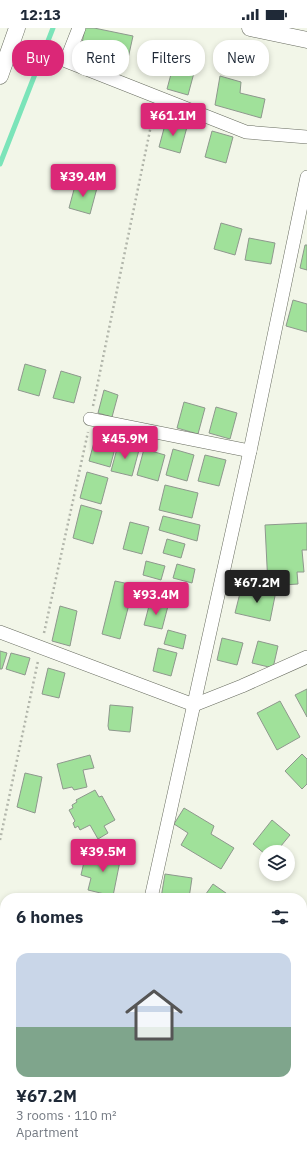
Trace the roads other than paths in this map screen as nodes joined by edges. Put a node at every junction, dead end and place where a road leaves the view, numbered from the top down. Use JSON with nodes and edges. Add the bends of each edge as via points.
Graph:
{"nodes":[{"id":1,"x":17,"y":28,"type":"edge"},
{"id":2,"x":80,"y":28,"type":"edge"},
{"id":3,"x":250,"y":28,"type":"edge"},
{"id":4,"x":307,"y":40,"type":"edge"},
{"id":5,"x":0,"y":76,"type":"edge"},
{"id":6,"x":307,"y":137,"type":"edge"},
{"id":7,"x":307,"y":177,"type":"edge"},
{"id":8,"x":90,"y":419,"type":"road end"},
{"id":9,"x":250,"y":451,"type":"junction"},
{"id":10,"x":0,"y":632,"type":"edge"},
{"id":11,"x":307,"y":657,"type":"edge"},
{"id":12,"x":194,"y":705,"type":"junction"},
{"id":13,"x":151,"y":893,"type":"edge"}],
"edges":[{"from":1,"to":5,"type":"street"},
{"from":2,"to":6,"type":"street","via":[[66,61],[246,132]]},
{"from":3,"to":4,"type":"street"},
{"from":7,"to":9,"type":"street"},
{"from":8,"to":9,"type":"street"},
{"from":9,"to":12,"type":"street"},
{"from":10,"to":12,"type":"street"},
{"from":11,"to":12,"type":"street"},
{"from":12,"to":13,"type":"street"}]}
